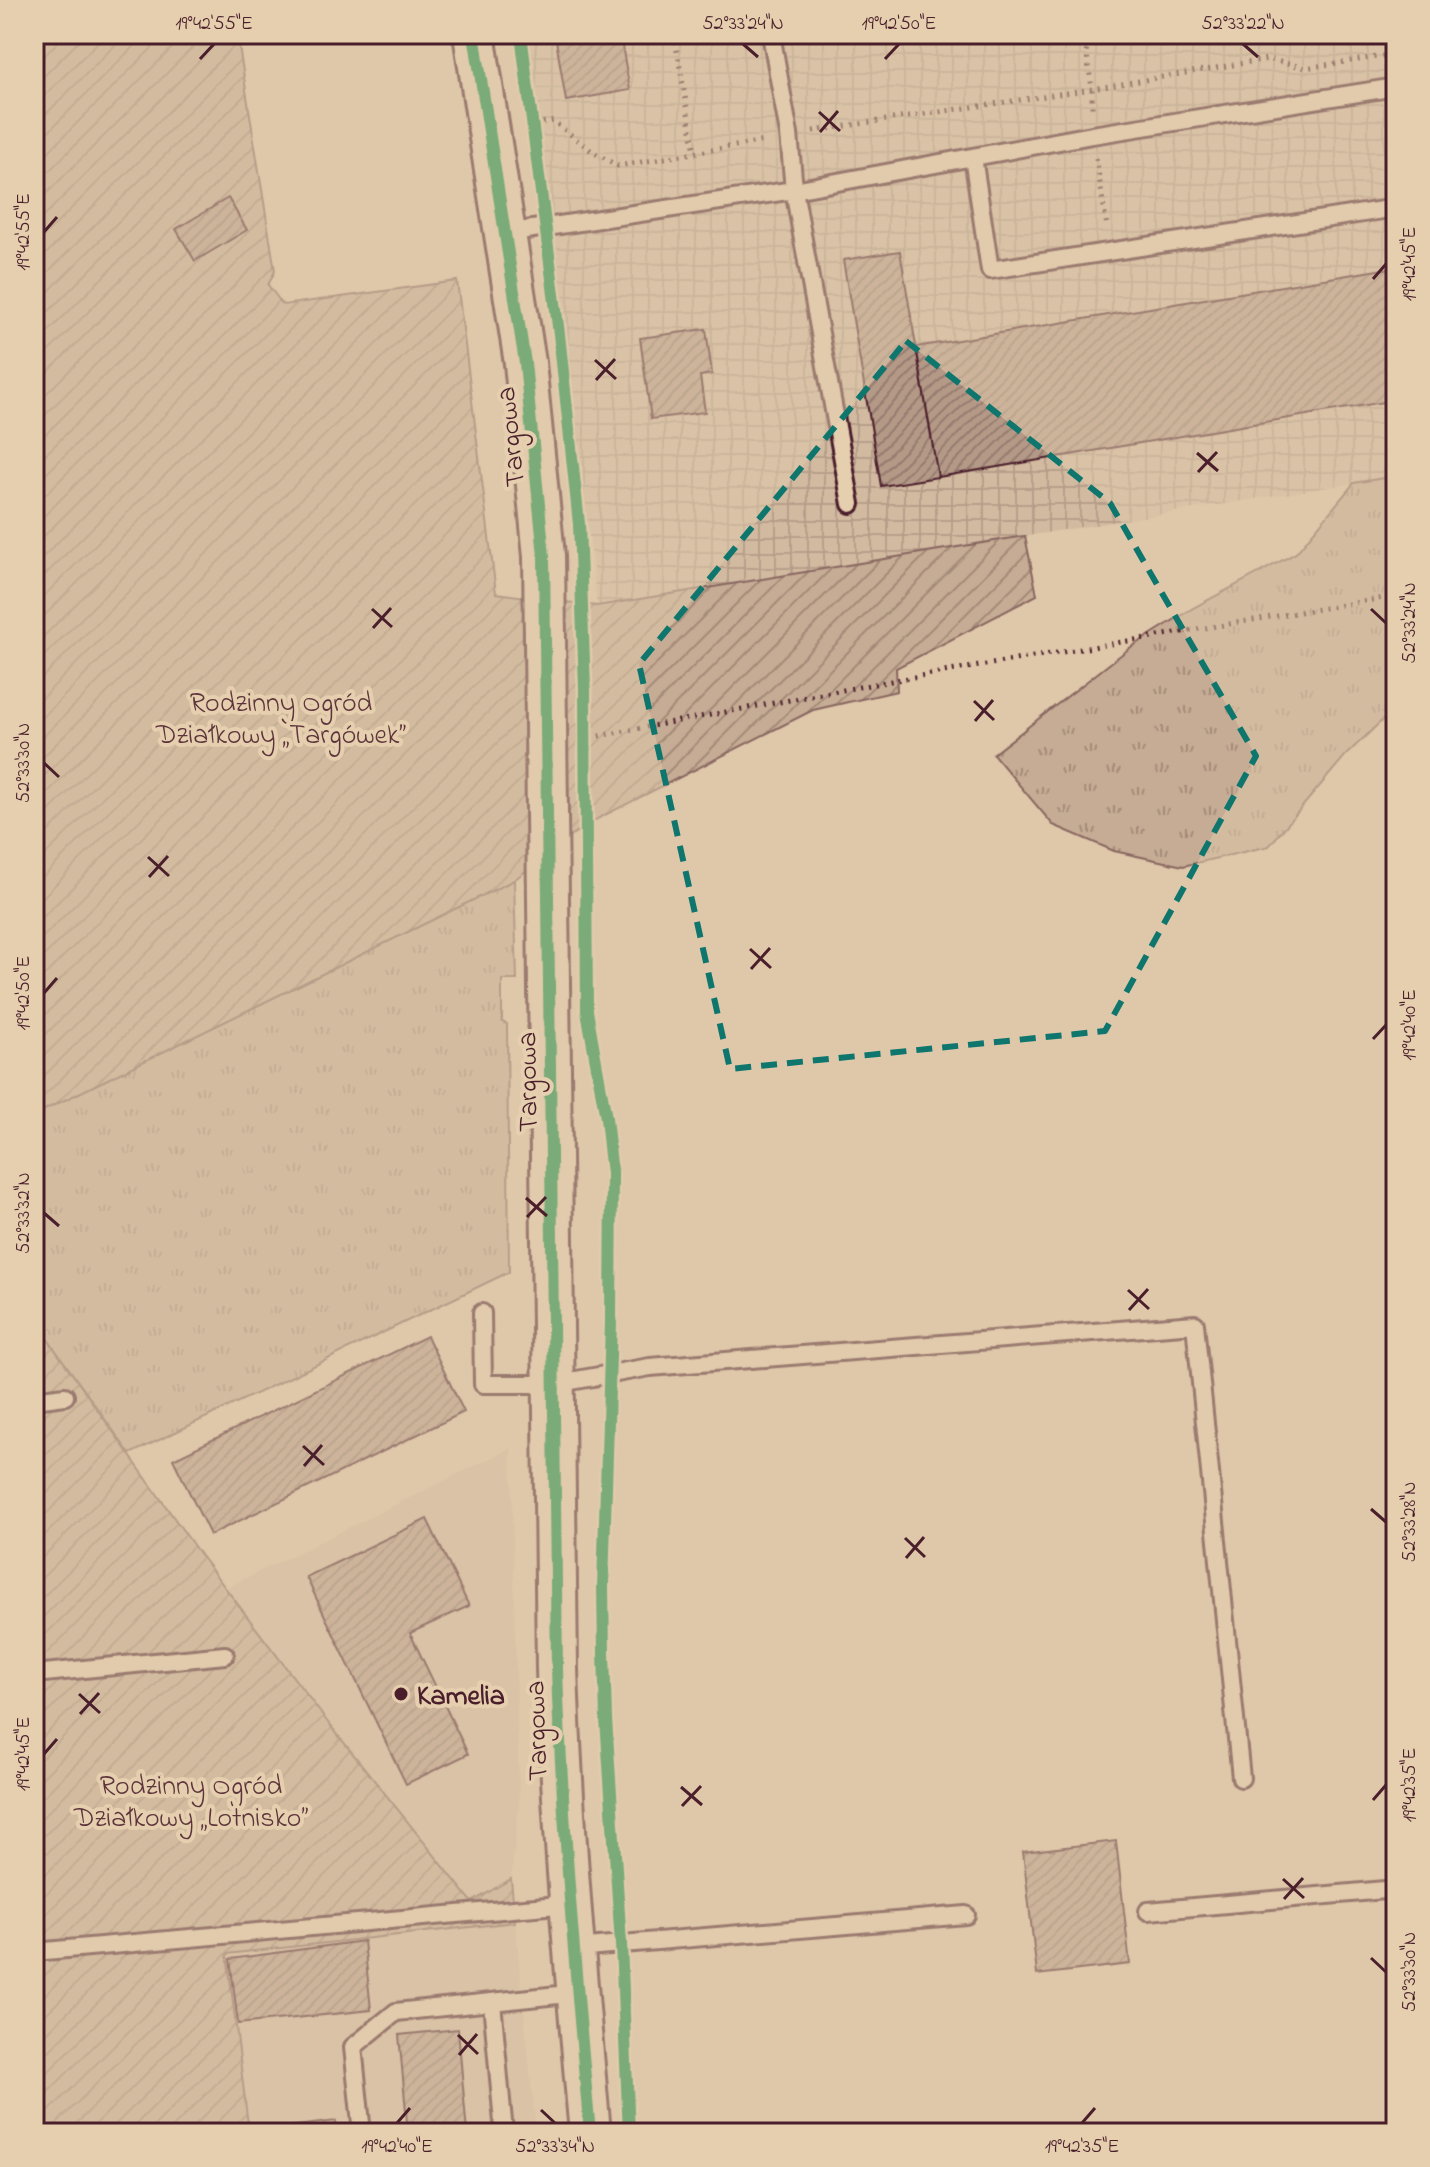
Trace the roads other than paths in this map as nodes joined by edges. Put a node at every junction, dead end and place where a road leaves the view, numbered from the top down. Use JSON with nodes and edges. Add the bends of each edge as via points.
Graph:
{"nodes":[{"id":1,"x":474,"y":34,"type":"edge"},
{"id":2,"x":771,"y":34,"type":"edge"},
{"id":3,"x":1396,"y":87,"type":"edge"},
{"id":4,"x":973,"y":157,"type":"junction"},
{"id":5,"x":794,"y":190,"type":"junction"},
{"id":6,"x":1396,"y":208,"type":"edge"},
{"id":7,"x":506,"y":233,"type":"junction"},
{"id":8,"x":851,"y":504,"type":"dead end"},
{"id":9,"x":482,"y":1313,"type":"dead end"},
{"id":10,"x":554,"y":1384,"type":"junction"},
{"id":11,"x":65,"y":1396,"type":"dead end"},
{"id":12,"x":34,"y":1400,"type":"edge"},
{"id":13,"x":225,"y":1655,"type":"dead end"},
{"id":14,"x":34,"y":1674,"type":"edge"},
{"id":15,"x":1241,"y":1778,"type":"dead end"},
{"id":16,"x":1396,"y":1889,"type":"edge"},
{"id":17,"x":569,"y":1904,"type":"junction"},
{"id":18,"x":1148,"y":1911,"type":"dead end"},
{"id":19,"x":966,"y":1915,"type":"dead end"},
{"id":20,"x":573,"y":1948,"type":"junction"},
{"id":21,"x":34,"y":1952,"type":"edge"},
{"id":22,"x":577,"y":1993,"type":"junction"},
{"id":23,"x":492,"y":2002,"type":"junction"},
{"id":24,"x":362,"y":2133,"type":"edge"},
{"id":25,"x":504,"y":2133,"type":"edge"},
{"id":26,"x":590,"y":2133,"type":"edge"}],
"edges":[{"from":1,"to":7,"type":"street","name":"Targowa"},
{"from":2,"to":5,"type":"lane"},
{"from":3,"to":4,"type":"lane"},
{"from":4,"to":5,"type":"lane"},
{"from":4,"to":6,"type":"lane","via":[[990,270]]},
{"from":5,"to":7,"type":"lane"},
{"from":5,"to":8,"type":"lane"},
{"from":7,"to":10,"type":"street","name":"Targowa","via":[[533,421],[544,556]]},
{"from":9,"to":10,"type":"lane","via":[[483,1384]]},
{"from":10,"to":15,"type":"lane","via":[[650,1367],[1195,1324]]},
{"from":10,"to":17,"type":"street","name":"Targowa","via":[[558,1699]]},
{"from":11,"to":12,"type":"lane"},
{"from":13,"to":14,"type":"lane"},
{"from":16,"to":18,"type":"lane"},
{"from":17,"to":20,"type":"street","name":"Targowa"},
{"from":17,"to":21,"type":"lane"},
{"from":19,"to":20,"type":"lane"},
{"from":20,"to":22,"type":"street","name":"Targowa"},
{"from":22,"to":23,"type":"lane"},
{"from":22,"to":26,"type":"street","name":"Targowa"},
{"from":23,"to":24,"type":"lane","via":[[396,2012],[353,2047]]},
{"from":23,"to":25,"type":"lane"}]}
